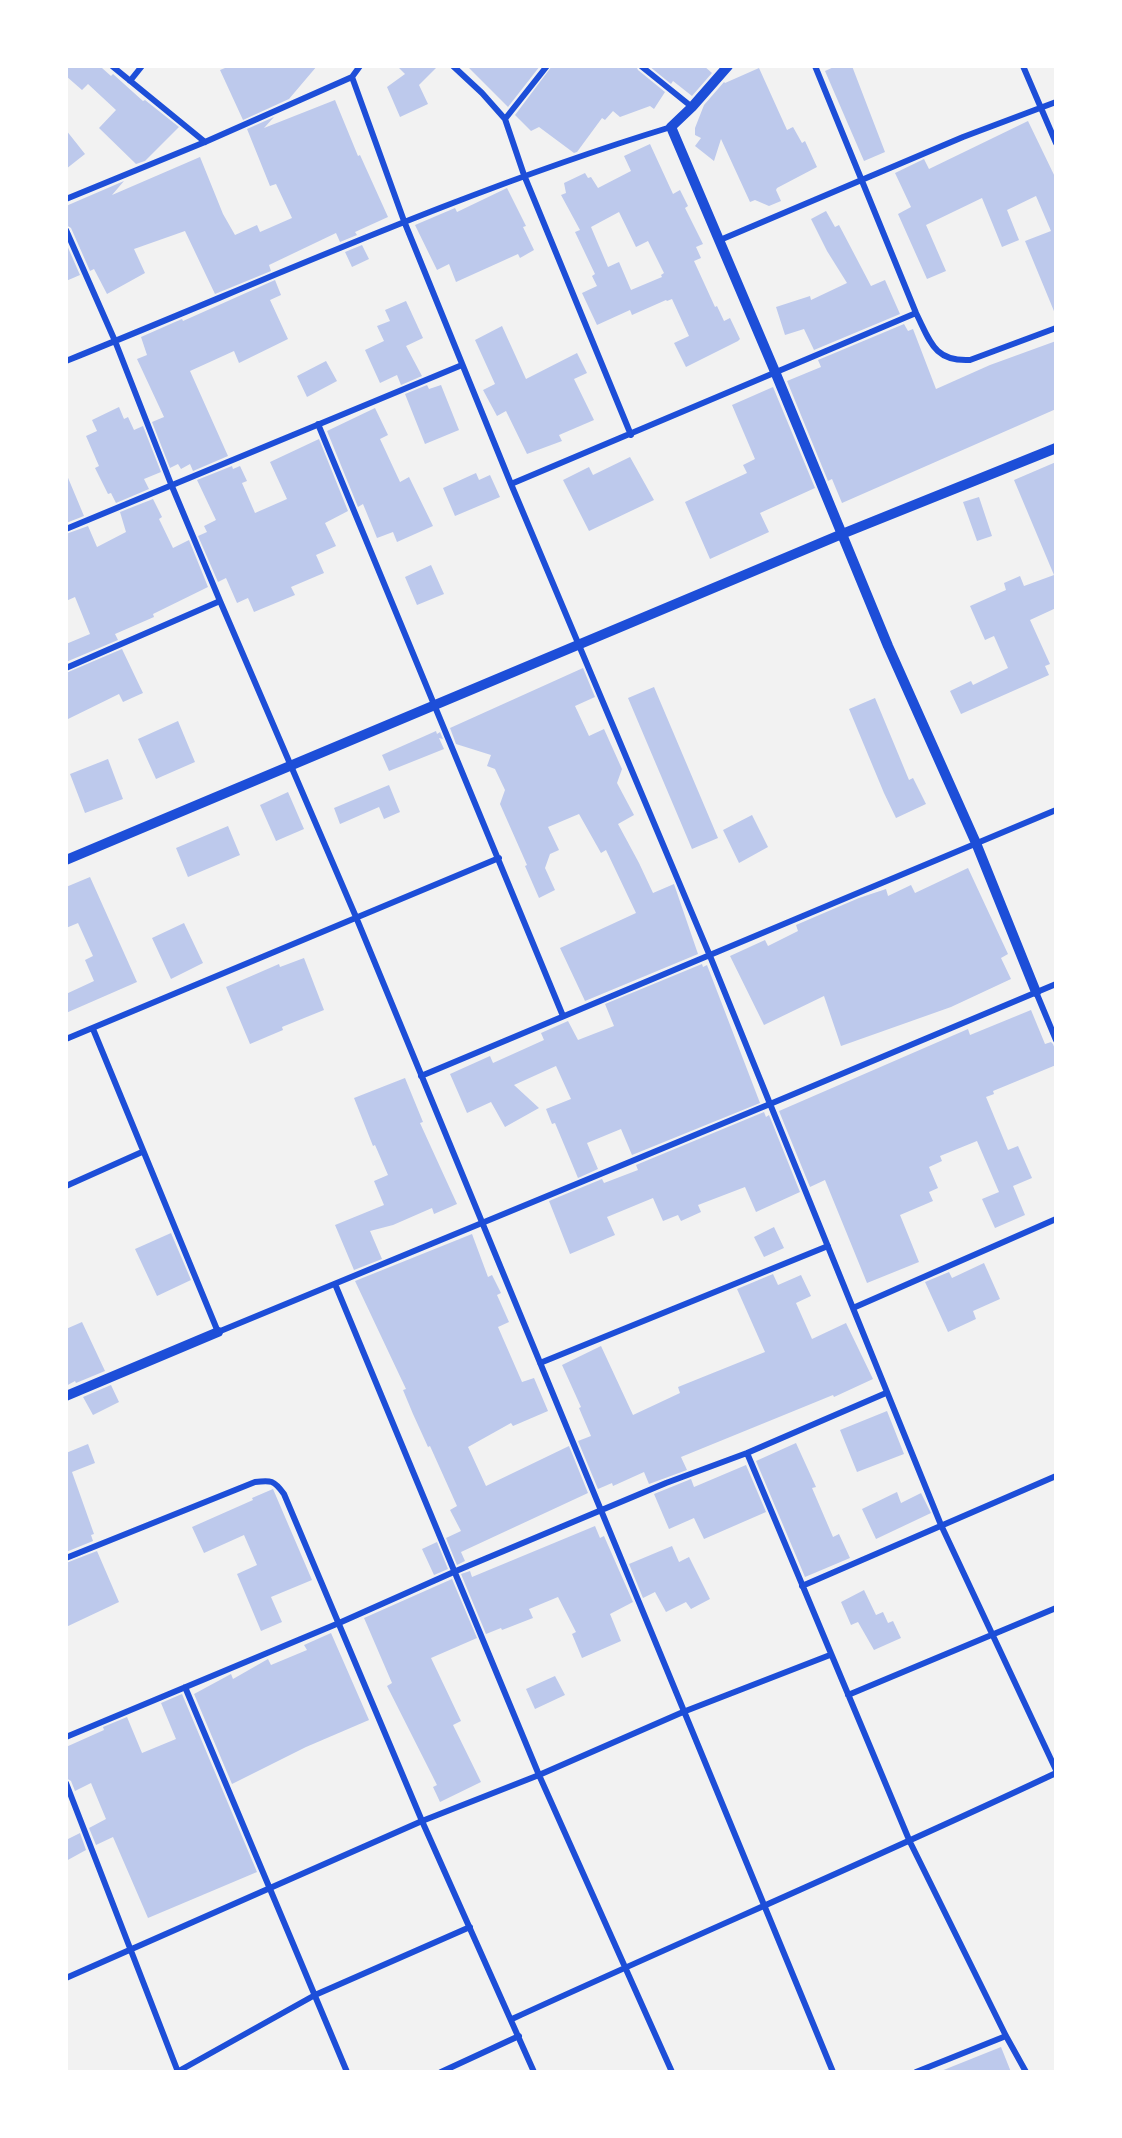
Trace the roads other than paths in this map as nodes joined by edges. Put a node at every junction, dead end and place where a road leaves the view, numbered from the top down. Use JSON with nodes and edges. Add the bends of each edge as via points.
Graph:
{"nodes":[{"id":1,"x":112,"y":66,"type":"edge"},
{"id":2,"x":142,"y":66,"type":"edge"},
{"id":3,"x":360,"y":66,"type":"edge"},
{"id":4,"x":453,"y":66,"type":"edge"},
{"id":5,"x":548,"y":66,"type":"edge"},
{"id":6,"x":641,"y":66,"type":"edge"},
{"id":7,"x":728,"y":66,"type":"edge"},
{"id":8,"x":816,"y":66,"type":"edge"},
{"id":9,"x":1023,"y":66,"type":"edge"},
{"id":10,"x":352,"y":77,"type":"junction"},
{"id":11,"x":130,"y":81,"type":"junction"},
{"id":12,"x":1056,"y":102,"type":"edge"},
{"id":13,"x":692,"y":107,"type":"junction"},
{"id":14,"x":1041,"y":108,"type":"junction"},
{"id":15,"x":505,"y":119,"type":"junction"},
{"id":16,"x":671,"y":127,"type":"junction"},
{"id":17,"x":205,"y":142,"type":"junction"},
{"id":18,"x":1056,"y":143,"type":"edge"},
{"id":19,"x":524,"y":175,"type":"junction"},
{"id":20,"x":862,"y":179,"type":"junction"},
{"id":21,"x":66,"y":199,"type":"edge"},
{"id":22,"x":404,"y":221,"type":"junction"},
{"id":23,"x":66,"y":230,"type":"edge"},
{"id":24,"x":720,"y":240,"type":"junction"},
{"id":25,"x":916,"y":313,"type":"junction"},
{"id":26,"x":1056,"y":328,"type":"edge"},
{"id":27,"x":115,"y":341,"type":"junction"},
{"id":28,"x":66,"y":361,"type":"edge"},
{"id":29,"x":462,"y":365,"type":"junction"},
{"id":30,"x":776,"y":374,"type":"junction"},
{"id":31,"x":318,"y":424,"type":"junction"},
{"id":32,"x":630,"y":435,"type":"junction"},
{"id":33,"x":1056,"y":448,"type":"edge"},
{"id":34,"x":171,"y":484,"type":"junction"},
{"id":35,"x":511,"y":484,"type":"junction"},
{"id":36,"x":66,"y":529,"type":"edge"},
{"id":37,"x":842,"y":534,"type":"junction"},
{"id":38,"x":220,"y":601,"type":"junction"},
{"id":39,"x":578,"y":645,"type":"junction"},
{"id":40,"x":66,"y":668,"type":"edge"},
{"id":41,"x":434,"y":705,"type":"junction"},
{"id":42,"x":291,"y":766,"type":"junction"},
{"id":43,"x":1056,"y":810,"type":"edge"},
{"id":44,"x":976,"y":843,"type":"junction"},
{"id":45,"x":499,"y":858,"type":"junction"},
{"id":46,"x":66,"y":860,"type":"edge"},
{"id":47,"x":356,"y":917,"type":"junction"},
{"id":48,"x":710,"y":956,"type":"junction"},
{"id":49,"x":1056,"y":984,"type":"edge"},
{"id":50,"x":1036,"y":992,"type":"junction"},
{"id":51,"x":562,"y":1016,"type":"junction"},
{"id":52,"x":93,"y":1029,"type":"junction"},
{"id":53,"x":66,"y":1039,"type":"edge"},
{"id":54,"x":1056,"y":1040,"type":"edge"},
{"id":55,"x":421,"y":1076,"type":"junction"},
{"id":56,"x":770,"y":1104,"type":"junction"},
{"id":57,"x":142,"y":1152,"type":"junction"},
{"id":58,"x":66,"y":1186,"type":"edge"},
{"id":59,"x":1056,"y":1220,"type":"edge"},
{"id":60,"x":483,"y":1221,"type":"junction"},
{"id":61,"x":828,"y":1246,"type":"junction"},
{"id":62,"x":335,"y":1284,"type":"junction"},
{"id":63,"x":853,"y":1308,"type":"junction"},
{"id":64,"x":218,"y":1332,"type":"junction"},
{"id":65,"x":540,"y":1363,"type":"junction"},
{"id":66,"x":886,"y":1393,"type":"junction"},
{"id":67,"x":66,"y":1396,"type":"edge"},
{"id":68,"x":747,"y":1453,"type":"junction"},
{"id":69,"x":1056,"y":1476,"type":"edge"},
{"id":70,"x":602,"y":1511,"type":"junction"},
{"id":71,"x":941,"y":1525,"type":"junction"},
{"id":72,"x":66,"y":1558,"type":"edge"},
{"id":73,"x":456,"y":1571,"type":"junction"},
{"id":74,"x":802,"y":1586,"type":"junction"},
{"id":75,"x":1056,"y":1608,"type":"edge"},
{"id":76,"x":339,"y":1623,"type":"junction"},
{"id":77,"x":993,"y":1635,"type":"junction"},
{"id":78,"x":830,"y":1655,"type":"junction"},
{"id":79,"x":185,"y":1688,"type":"junction"},
{"id":80,"x":848,"y":1695,"type":"junction"},
{"id":81,"x":683,"y":1712,"type":"junction"},
{"id":82,"x":66,"y":1737,"type":"edge"},
{"id":83,"x":1056,"y":1771,"type":"edge"},
{"id":84,"x":539,"y":1775,"type":"junction"},
{"id":85,"x":66,"y":1783,"type":"edge"},
{"id":86,"x":422,"y":1821,"type":"junction"},
{"id":87,"x":910,"y":1842,"type":"junction"},
{"id":88,"x":269,"y":1888,"type":"junction"},
{"id":89,"x":764,"y":1904,"type":"junction"},
{"id":90,"x":470,"y":1927,"type":"junction"},
{"id":91,"x":130,"y":1950,"type":"junction"},
{"id":92,"x":626,"y":1966,"type":"junction"},
{"id":93,"x":66,"y":1978,"type":"edge"},
{"id":94,"x":315,"y":1995,"type":"junction"},
{"id":95,"x":512,"y":2019,"type":"junction"},
{"id":96,"x":519,"y":2036,"type":"junction"},
{"id":97,"x":1006,"y":2036,"type":"junction"},
{"id":98,"x":178,"y":2072,"type":"edge"},
{"id":99,"x":347,"y":2072,"type":"edge"},
{"id":100,"x":441,"y":2072,"type":"edge"},
{"id":101,"x":534,"y":2072,"type":"edge"},
{"id":102,"x":672,"y":2072,"type":"edge"},
{"id":103,"x":832,"y":2072,"type":"edge"},
{"id":104,"x":916,"y":2072,"type":"edge"},
{"id":105,"x":1026,"y":2072,"type":"edge"}],
"edges":[{"from":1,"to":11,"type":"street"},
{"from":2,"to":11,"type":"street"},
{"from":3,"to":10,"type":"street"},
{"from":4,"to":15,"type":"street"},
{"from":5,"to":15,"type":"street"},
{"from":6,"to":13,"type":"street"},
{"from":7,"to":13,"type":"street"},
{"from":8,"to":20,"type":"street"},
{"from":9,"to":14,"type":"street"},
{"from":10,"to":17,"type":"street"},
{"from":10,"to":22,"type":"street"},
{"from":11,"to":17,"type":"street"},
{"from":12,"to":14,"type":"street"},
{"from":13,"to":16,"type":"street"},
{"from":14,"to":18,"type":"street"},
{"from":14,"to":20,"type":"street"},
{"from":15,"to":19,"type":"street"},
{"from":16,"to":19,"type":"street"},
{"from":16,"to":24,"type":"street"},
{"from":17,"to":21,"type":"street"},
{"from":19,"to":22,"type":"street"},
{"from":19,"to":32,"type":"street"},
{"from":20,"to":24,"type":"street"},
{"from":20,"to":25,"type":"street"},
{"from":22,"to":27,"type":"street"},
{"from":22,"to":29,"type":"street"},
{"from":23,"to":27,"type":"street"},
{"from":24,"to":30,"type":"street"},
{"from":25,"to":26,"type":"street","via":[[932,344],[941,355],[955,361],[970,360]]},
{"from":25,"to":30,"type":"street"},
{"from":27,"to":28,"type":"street"},
{"from":27,"to":34,"type":"street"},
{"from":29,"to":31,"type":"street"},
{"from":29,"to":35,"type":"street"},
{"from":30,"to":32,"type":"street"},
{"from":30,"to":37,"type":"street"},
{"from":31,"to":34,"type":"street"},
{"from":31,"to":41,"type":"street"},
{"from":32,"to":35,"type":"street"},
{"from":33,"to":37,"type":"street"},
{"from":34,"to":36,"type":"street"},
{"from":34,"to":38,"type":"street"},
{"from":35,"to":39,"type":"street"},
{"from":37,"to":39,"type":"street"},
{"from":37,"to":44,"type":"street"},
{"from":38,"to":40,"type":"street"},
{"from":38,"to":42,"type":"street"},
{"from":39,"to":41,"type":"street"},
{"from":39,"to":48,"type":"street"},
{"from":41,"to":42,"type":"street"},
{"from":41,"to":45,"type":"street"},
{"from":42,"to":46,"type":"street"},
{"from":42,"to":47,"type":"street"},
{"from":43,"to":44,"type":"street"},
{"from":44,"to":48,"type":"street"},
{"from":44,"to":50,"type":"street"},
{"from":45,"to":47,"type":"street"},
{"from":45,"to":51,"type":"street"},
{"from":47,"to":52,"type":"street"},
{"from":47,"to":55,"type":"street"},
{"from":48,"to":51,"type":"street"},
{"from":48,"to":56,"type":"street"},
{"from":49,"to":50,"type":"street"},
{"from":50,"to":54,"type":"street"},
{"from":50,"to":56,"type":"street"},
{"from":51,"to":55,"type":"street"},
{"from":52,"to":53,"type":"street"},
{"from":52,"to":57,"type":"street"},
{"from":55,"to":60,"type":"street"},
{"from":56,"to":60,"type":"street"},
{"from":56,"to":61,"type":"street"},
{"from":57,"to":58,"type":"street"},
{"from":57,"to":64,"type":"street"},
{"from":59,"to":63,"type":"street"},
{"from":60,"to":62,"type":"street"},
{"from":60,"to":65,"type":"street"},
{"from":61,"to":63,"type":"street"},
{"from":61,"to":65,"type":"street"},
{"from":62,"to":64,"type":"street"},
{"from":62,"to":73,"type":"street"},
{"from":63,"to":66,"type":"street"},
{"from":64,"to":67,"type":"street"},
{"from":65,"to":70,"type":"street"},
{"from":66,"to":68,"type":"street"},
{"from":66,"to":71,"type":"street"},
{"from":68,"to":70,"type":"street"},
{"from":68,"to":74,"type":"street"},
{"from":69,"to":71,"type":"street"},
{"from":70,"to":73,"type":"street"},
{"from":70,"to":81,"type":"street"},
{"from":71,"to":74,"type":"street"},
{"from":71,"to":77,"type":"street"},
{"from":72,"to":76,"type":"street","via":[[255,1482],[269,1480],[284,1494]]},
{"from":73,"to":76,"type":"street"},
{"from":73,"to":84,"type":"street"},
{"from":74,"to":78,"type":"street"},
{"from":75,"to":77,"type":"street"},
{"from":76,"to":79,"type":"street"},
{"from":76,"to":86,"type":"street"},
{"from":77,"to":80,"type":"street"},
{"from":77,"to":83,"type":"street"},
{"from":78,"to":80,"type":"street"},
{"from":78,"to":81,"type":"street"},
{"from":79,"to":82,"type":"street"},
{"from":79,"to":88,"type":"street"},
{"from":80,"to":87,"type":"street"},
{"from":81,"to":84,"type":"street"},
{"from":81,"to":89,"type":"street"},
{"from":83,"to":87,"type":"street"},
{"from":84,"to":86,"type":"street"},
{"from":84,"to":92,"type":"street"},
{"from":85,"to":91,"type":"street"},
{"from":86,"to":88,"type":"street"},
{"from":86,"to":90,"type":"street"},
{"from":87,"to":89,"type":"street"},
{"from":87,"to":97,"type":"street"},
{"from":88,"to":91,"type":"street"},
{"from":88,"to":94,"type":"street"},
{"from":89,"to":92,"type":"street"},
{"from":89,"to":103,"type":"street"},
{"from":90,"to":94,"type":"street"},
{"from":90,"to":95,"type":"street"},
{"from":91,"to":93,"type":"street"},
{"from":91,"to":98,"type":"street"},
{"from":92,"to":95,"type":"street"},
{"from":92,"to":102,"type":"street"},
{"from":94,"to":98,"type":"street"},
{"from":94,"to":99,"type":"street"},
{"from":95,"to":96,"type":"street"},
{"from":96,"to":100,"type":"street"},
{"from":96,"to":101,"type":"street"},
{"from":97,"to":104,"type":"street"},
{"from":97,"to":105,"type":"street"}]}
